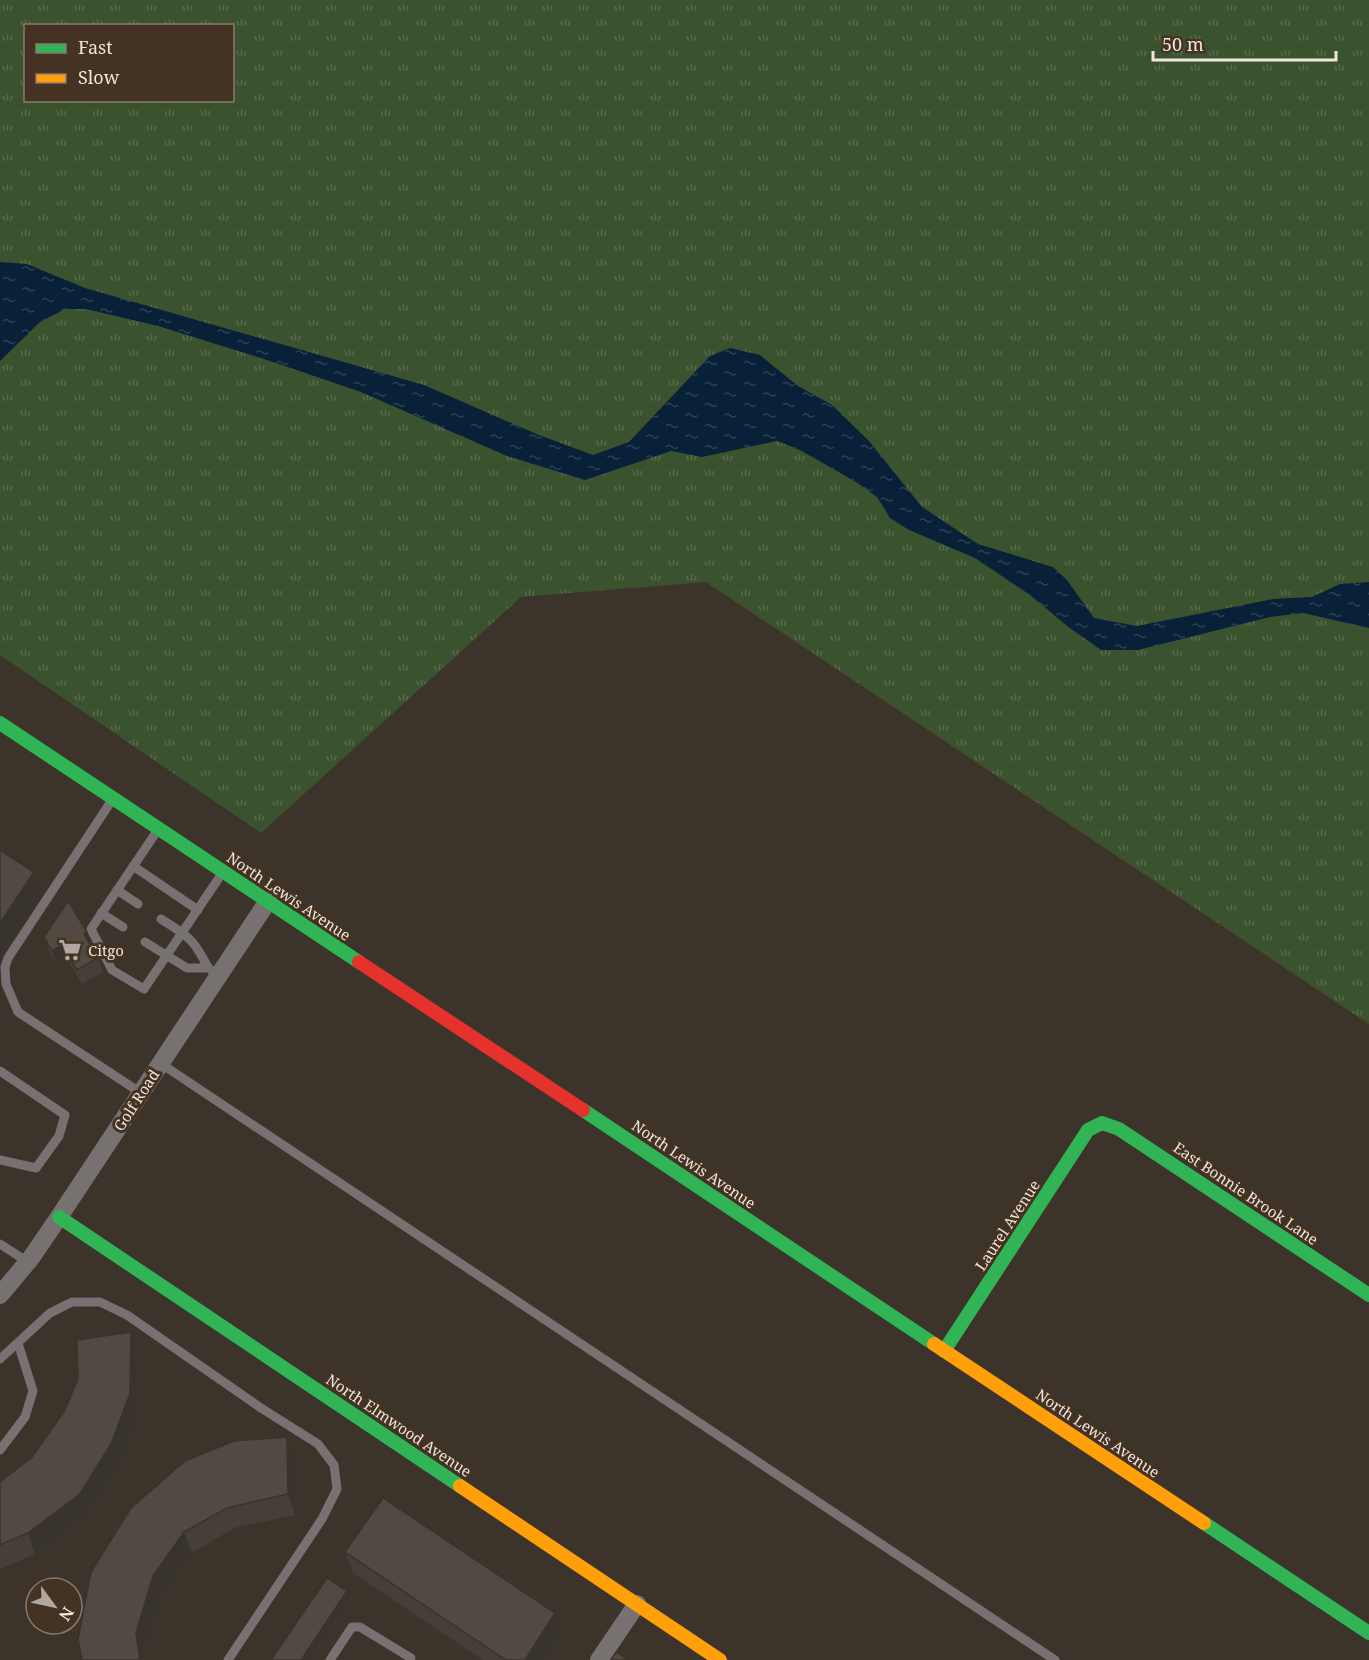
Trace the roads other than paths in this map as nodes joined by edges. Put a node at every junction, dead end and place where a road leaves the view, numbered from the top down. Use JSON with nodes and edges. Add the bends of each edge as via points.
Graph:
{"nodes":[{"id":1,"x":0,"y":723,"type":"edge"},
{"id":2,"x":113,"y":798,"type":"junction"},
{"id":3,"x":159,"y":829,"type":"junction"},
{"id":4,"x":133,"y":866,"type":"junction"},
{"id":5,"x":223,"y":872,"type":"junction"},
{"id":6,"x":117,"y":890,"type":"junction"},
{"id":7,"x":268,"y":901,"type":"junction"},
{"id":8,"x":138,"y":904,"type":"dead end"},
{"id":9,"x":198,"y":910,"type":"junction"},
{"id":10,"x":101,"y":913,"type":"junction"},
{"id":11,"x":160,"y":919,"type":"dead end"},
{"id":12,"x":123,"y":927,"type":"dead end"},
{"id":13,"x":182,"y":933,"type":"junction"},
{"id":14,"x":145,"y":942,"type":"dead end"},
{"id":15,"x":166,"y":956,"type":"junction"},
{"id":16,"x":212,"y":972,"type":"junction"},
{"id":17,"x":160,"y":1063,"type":"junction"},
{"id":18,"x":0,"y":1071,"type":"edge"},
{"id":19,"x":141,"y":1093,"type":"junction"},
{"id":20,"x":1102,"y":1123,"type":"joint"},
{"id":21,"x":0,"y":1160,"type":"edge"},
{"id":22,"x":59,"y":1216,"type":"junction"},
{"id":23,"x":0,"y":1244,"type":"edge"},
{"id":24,"x":28,"y":1262,"type":"junction"},
{"id":25,"x":0,"y":1295,"type":"edge"},
{"id":26,"x":1369,"y":1295,"type":"edge"},
{"id":27,"x":18,"y":1342,"type":"junction"},
{"id":28,"x":944,"y":1351,"type":"junction"},
{"id":29,"x":0,"y":1359,"type":"edge"},
{"id":30,"x":0,"y":1450,"type":"edge"},
{"id":31,"x":637,"y":1604,"type":"junction"},
{"id":32,"x":1369,"y":1633,"type":"edge"},
{"id":33,"x":228,"y":1660,"type":"edge"},
{"id":34,"x":330,"y":1660,"type":"edge"},
{"id":35,"x":411,"y":1660,"type":"edge"},
{"id":36,"x":599,"y":1660,"type":"edge"},
{"id":37,"x":720,"y":1660,"type":"edge"},
{"id":38,"x":1055,"y":1660,"type":"edge"}],
"edges":[{"from":1,"to":2,"type":"main road","name":"North Lewis Avenue"},
{"from":2,"to":3,"type":"main road","name":"North Lewis Avenue"},
{"from":2,"to":19,"type":"lane","via":[[8,958],[6,984],[18,1012]]},
{"from":3,"to":4,"type":"lane"},
{"from":3,"to":5,"type":"main road","name":"North Lewis Avenue"},
{"from":4,"to":6,"type":"lane"},
{"from":4,"to":9,"type":"lane"},
{"from":5,"to":7,"type":"main road","name":"North Lewis Avenue"},
{"from":5,"to":9,"type":"lane"},
{"from":6,"to":8,"type":"lane"},
{"from":6,"to":10,"type":"lane"},
{"from":7,"to":16,"type":"street","name":"Golf Road"},
{"from":7,"to":28,"type":"main road","name":"North Lewis Avenue"},
{"from":9,"to":13,"type":"lane"},
{"from":10,"to":12,"type":"lane"},
{"from":10,"to":15,"type":"lane","via":[[91,929],[112,970],[144,989]]},
{"from":11,"to":13,"type":"lane"},
{"from":13,"to":15,"type":"lane"},
{"from":13,"to":16,"type":"lane"},
{"from":14,"to":15,"type":"lane"},
{"from":15,"to":16,"type":"lane","via":[[187,968]]},
{"from":16,"to":17,"type":"street","name":"Golf Road"},
{"from":17,"to":19,"type":"street","name":"Golf Road"},
{"from":17,"to":38,"type":"lane"},
{"from":18,"to":21,"type":"lane","via":[[65,1115],[59,1137],[36,1168]]},
{"from":19,"to":22,"type":"street","name":"Golf Road"},
{"from":20,"to":26,"type":"main road","name":"East Bonnie Brook Lane","via":[[1119,1129]]},
{"from":20,"to":28,"type":"main road","name":"Laurel Avenue","via":[[1088,1130]]},
{"from":22,"to":24,"type":"street","name":"Golf Road"},
{"from":22,"to":31,"type":"main road","name":"North Elmwood Avenue"},
{"from":23,"to":24,"type":"lane"},
{"from":24,"to":25,"type":"street","name":"Golf Road"},
{"from":27,"to":29,"type":"lane"},
{"from":27,"to":30,"type":"lane","via":[[33,1391],[25,1417]]},
{"from":27,"to":33,"type":"lane","via":[[72,1302],[100,1302],[127,1315],[318,1444],[334,1465],[337,1489],[322,1519]]},
{"from":28,"to":32,"type":"main road","name":"North Lewis Avenue"},
{"from":31,"to":36,"type":"street"},
{"from":31,"to":37,"type":"main road","name":"North Elmwood Avenue"},
{"from":34,"to":35,"type":"lane","via":[[352,1627],[360,1627]]}]}
